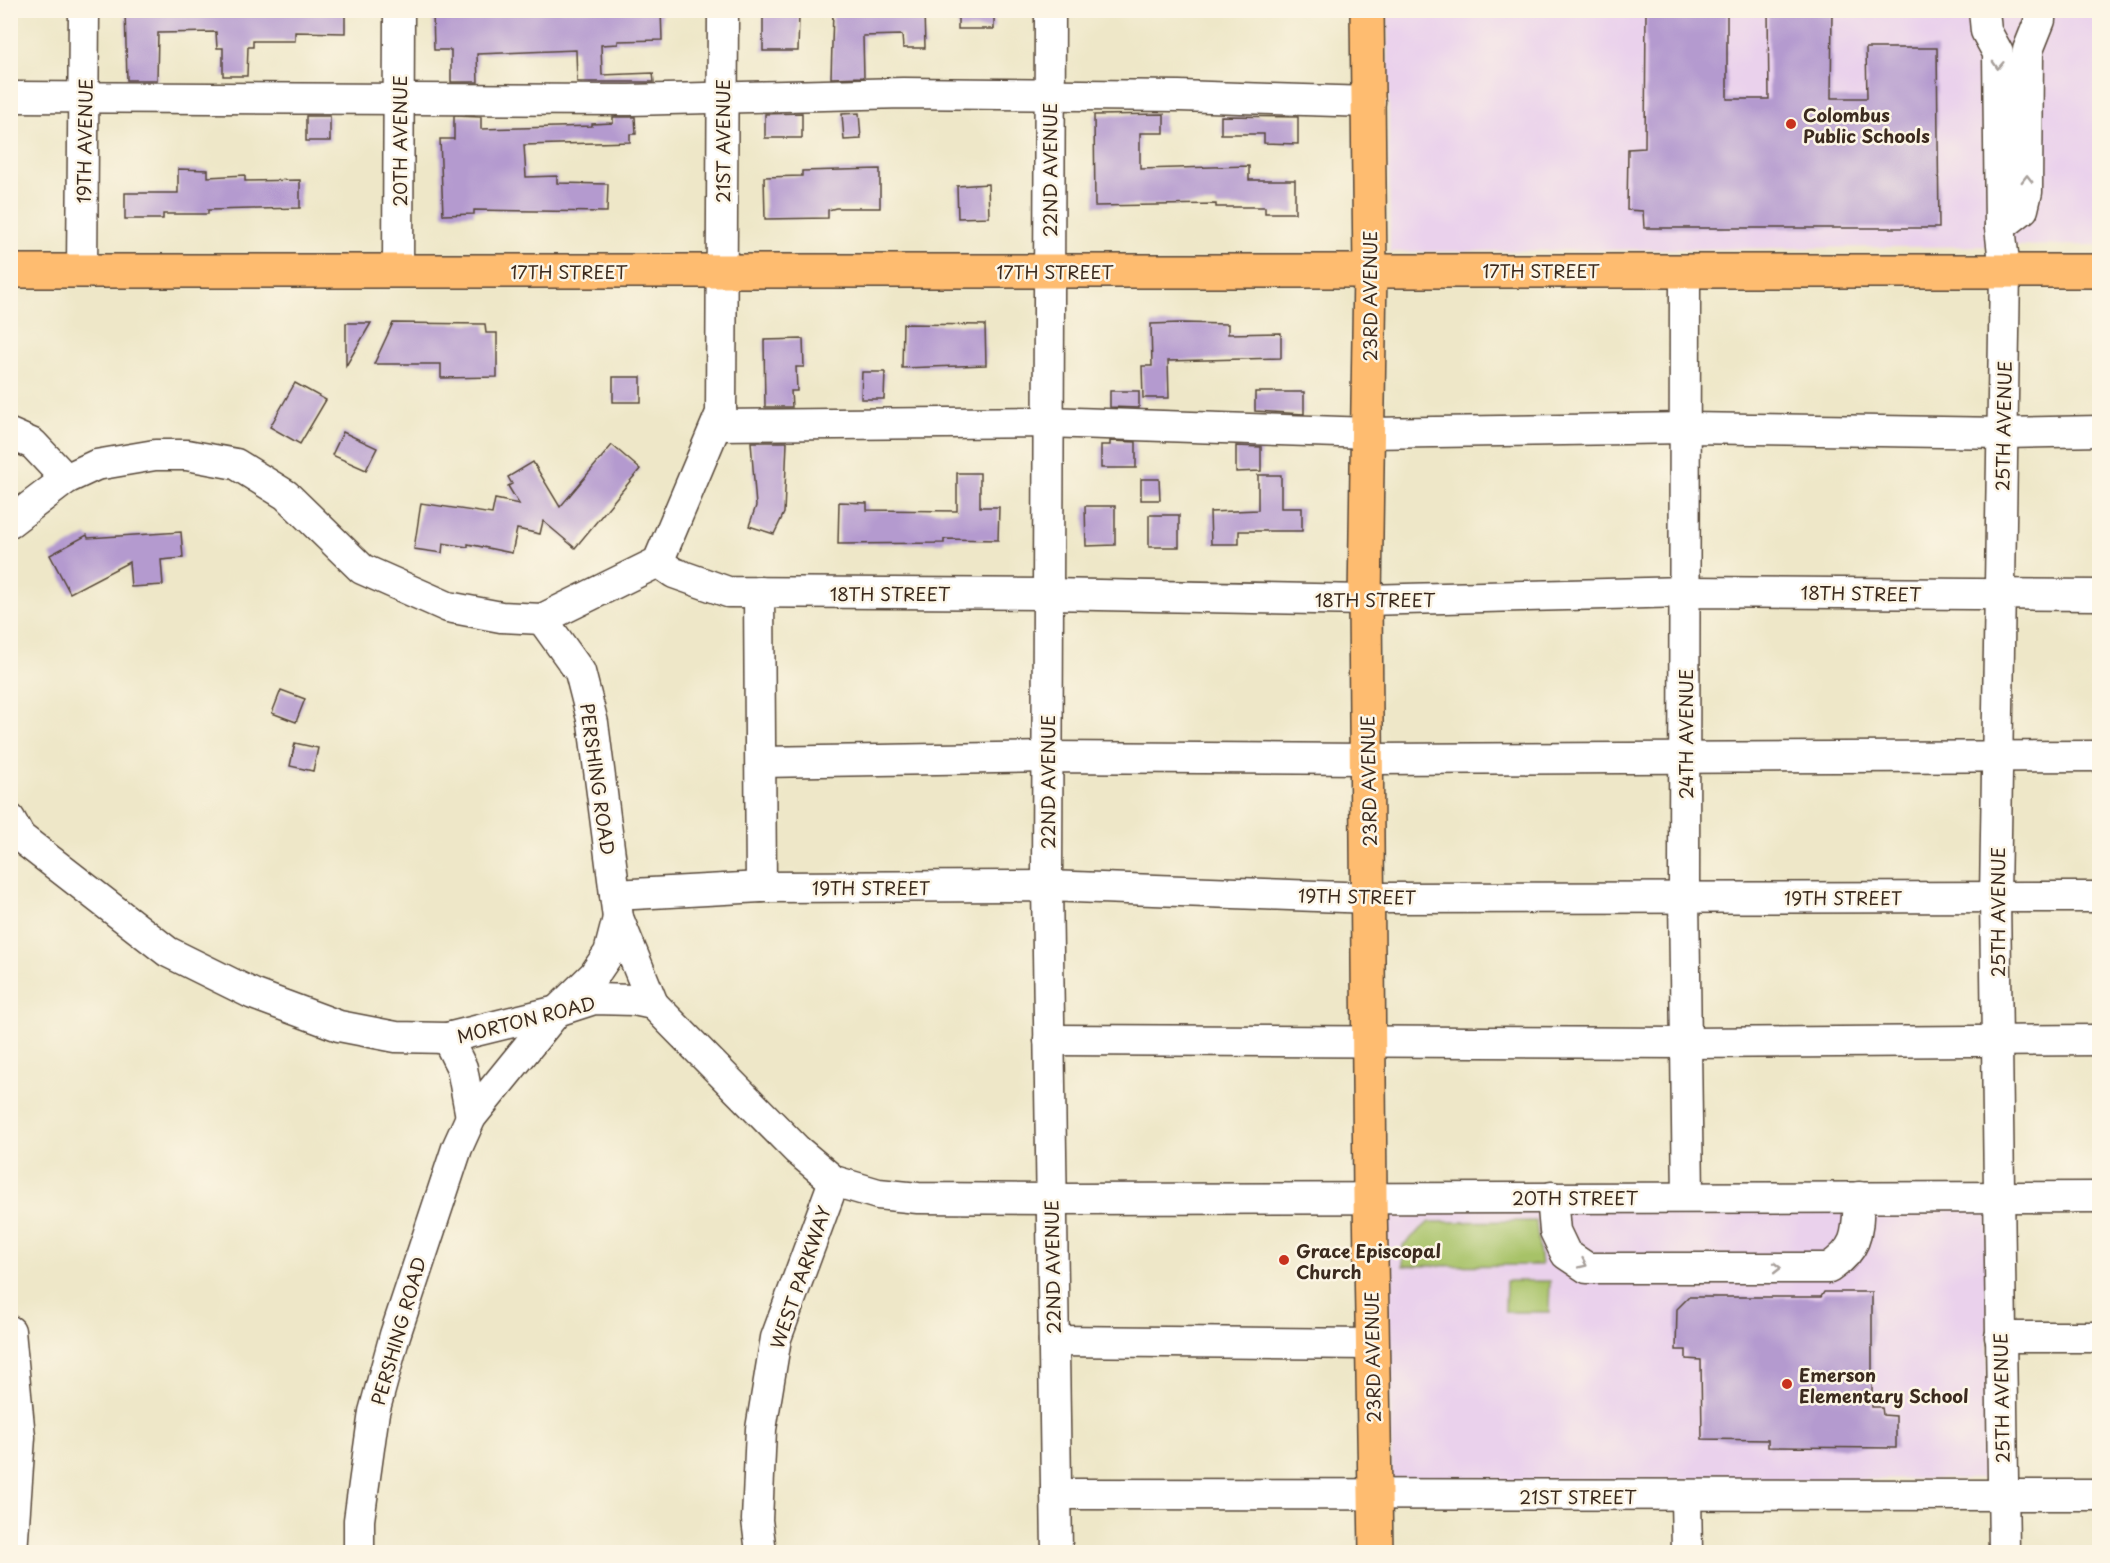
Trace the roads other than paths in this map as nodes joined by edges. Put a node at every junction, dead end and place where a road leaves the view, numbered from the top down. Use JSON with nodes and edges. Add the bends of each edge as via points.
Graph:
{"nodes":[{"id":1,"x":84,"y":10,"type":"edge"},
{"id":2,"x":399,"y":10,"type":"edge"},
{"id":3,"x":723,"y":10,"type":"edge"},
{"id":4,"x":1050,"y":10,"type":"edge"},
{"id":5,"x":1367,"y":10,"type":"edge"},
{"id":6,"x":1984,"y":10,"type":"edge"},
{"id":7,"x":2040,"y":10,"type":"edge"},
{"id":8,"x":1049,"y":95,"type":"junction"},
{"id":9,"x":10,"y":97,"type":"edge"},
{"id":10,"x":399,"y":97,"type":"junction"},
{"id":11,"x":722,"y":97,"type":"junction"},
{"id":12,"x":84,"y":98,"type":"junction"},
{"id":13,"x":1370,"y":102,"type":"junction"},
{"id":14,"x":2001,"y":227,"type":"junction"},
{"id":15,"x":1370,"y":270,"type":"junction"},
{"id":16,"x":10,"y":271,"type":"edge"},
{"id":17,"x":82,"y":271,"type":"junction"},
{"id":18,"x":398,"y":271,"type":"junction"},
{"id":19,"x":722,"y":271,"type":"junction"},
{"id":20,"x":1048,"y":271,"type":"junction"},
{"id":21,"x":1685,"y":271,"type":"junction"},
{"id":22,"x":2005,"y":271,"type":"junction"},
{"id":23,"x":2100,"y":271,"type":"edge"},
{"id":24,"x":1047,"y":422,"type":"junction"},
{"id":25,"x":717,"y":424,"type":"junction"},
{"id":26,"x":1687,"y":428,"type":"junction"},
{"id":27,"x":2100,"y":431,"type":"edge"},
{"id":28,"x":1369,"y":433,"type":"junction"},
{"id":29,"x":2004,"y":433,"type":"junction"},
{"id":30,"x":10,"y":434,"type":"edge"},
{"id":31,"x":66,"y":479,"type":"junction"},
{"id":32,"x":10,"y":522,"type":"edge"},
{"id":33,"x":658,"y":562,"type":"junction"},
{"id":34,"x":759,"y":592,"type":"junction"},
{"id":35,"x":1686,"y":592,"type":"junction"},
{"id":36,"x":1047,"y":594,"type":"junction"},
{"id":37,"x":2000,"y":595,"type":"junction"},
{"id":38,"x":2100,"y":595,"type":"edge"},
{"id":39,"x":1365,"y":600,"type":"junction"},
{"id":40,"x":542,"y":619,"type":"junction"},
{"id":41,"x":1997,"y":754,"type":"junction"},
{"id":42,"x":2100,"y":756,"type":"edge"},
{"id":43,"x":1047,"y":757,"type":"junction"},
{"id":44,"x":1368,"y":759,"type":"junction"},
{"id":45,"x":1684,"y":759,"type":"junction"},
{"id":46,"x":761,"y":762,"type":"junction"},
{"id":47,"x":14,"y":833,"type":"edge"},
{"id":48,"x":1047,"y":886,"type":"junction"},
{"id":49,"x":761,"y":887,"type":"junction"},
{"id":50,"x":1684,"y":897,"type":"junction"},
{"id":51,"x":2100,"y":897,"type":"edge"},
{"id":52,"x":1370,"y":898,"type":"junction"},
{"id":53,"x":1995,"y":898,"type":"junction"},
{"id":54,"x":616,"y":906,"type":"junction"},
{"id":55,"x":652,"y":1004,"type":"junction"},
{"id":56,"x":557,"y":1011,"type":"junction"},
{"id":57,"x":447,"y":1038,"type":"junction"},
{"id":58,"x":1049,"y":1040,"type":"junction"},
{"id":59,"x":1998,"y":1040,"type":"junction"},
{"id":60,"x":2100,"y":1040,"type":"edge"},
{"id":61,"x":1370,"y":1043,"type":"junction"},
{"id":62,"x":1686,"y":1043,"type":"junction"},
{"id":63,"x":471,"y":1117,"type":"junction"},
{"id":64,"x":834,"y":1181,"type":"junction"},
{"id":65,"x":1552,"y":1197,"type":"junction"},
{"id":66,"x":1688,"y":1197,"type":"junction"},
{"id":67,"x":1859,"y":1197,"type":"junction"},
{"id":68,"x":1999,"y":1197,"type":"junction"},
{"id":69,"x":2100,"y":1197,"type":"edge"},
{"id":70,"x":1370,"y":1198,"type":"junction"},
{"id":71,"x":1050,"y":1199,"type":"junction"},
{"id":72,"x":10,"y":1331,"type":"edge"},
{"id":73,"x":2000,"y":1337,"type":"junction"},
{"id":74,"x":2100,"y":1337,"type":"edge"},
{"id":75,"x":1054,"y":1341,"type":"junction"},
{"id":76,"x":1372,"y":1344,"type":"junction"},
{"id":77,"x":15,"y":1441,"type":"edge"},
{"id":78,"x":1056,"y":1494,"type":"junction"},
{"id":79,"x":1374,"y":1494,"type":"junction"},
{"id":80,"x":2003,"y":1495,"type":"junction"},
{"id":81,"x":2100,"y":1495,"type":"edge"},
{"id":82,"x":1686,"y":1497,"type":"junction"},
{"id":83,"x":12,"y":1552,"type":"edge"},
{"id":84,"x":359,"y":1552,"type":"edge"},
{"id":85,"x":761,"y":1552,"type":"edge"},
{"id":86,"x":1057,"y":1552,"type":"edge"},
{"id":87,"x":1376,"y":1552,"type":"edge"},
{"id":88,"x":1687,"y":1552,"type":"edge"},
{"id":89,"x":2004,"y":1552,"type":"edge"}],
"edges":[{"from":1,"to":12,"type":"street","name":"19TH AVENUE"},
{"from":2,"to":10,"type":"street","name":"20TH AVENUE"},
{"from":3,"to":11,"type":"street","name":"21ST AVENUE"},
{"from":4,"to":8,"type":"street","name":"22ND AVENUE"},
{"from":5,"to":13,"type":"main road","name":"23RD AVENUE"},
{"from":6,"to":14,"type":"street","name":"25TH AVENUE","one_way":true,"via":[[1986,31],[1998,53]]},
{"from":14,"to":7,"type":"street","one_way":true,"via":[[2023,209],[2027,192],[2028,50]]},
{"from":8,"to":11,"type":"street"},
{"from":8,"to":13,"type":"street"},
{"from":8,"to":20,"type":"street","name":"22ND AVENUE"},
{"from":9,"to":12,"type":"street"},
{"from":10,"to":11,"type":"street"},
{"from":10,"to":12,"type":"street"},
{"from":10,"to":18,"type":"street","name":"20TH AVENUE"},
{"from":11,"to":19,"type":"street","name":"21ST AVENUE"},
{"from":12,"to":17,"type":"street","name":"19TH AVENUE"},
{"from":13,"to":15,"type":"main road","name":"23RD AVENUE"},
{"from":14,"to":22,"type":"street","name":"25TH AVENUE"},
{"from":15,"to":20,"type":"main road","name":"17TH STREET"},
{"from":15,"to":21,"type":"main road","name":"17TH STREET"},
{"from":15,"to":28,"type":"main road","name":"23RD AVENUE"},
{"from":16,"to":17,"type":"main road","name":"17TH STREET"},
{"from":17,"to":18,"type":"main road","name":"17TH STREET"},
{"from":18,"to":19,"type":"main road","name":"17TH STREET"},
{"from":19,"to":20,"type":"main road","name":"17TH STREET"},
{"from":19,"to":25,"type":"street","via":[[721,413]]},
{"from":20,"to":24,"type":"street","name":"22ND AVENUE"},
{"from":21,"to":22,"type":"main road","name":"17TH STREET"},
{"from":21,"to":26,"type":"street","name":"24TH AVENUE"},
{"from":22,"to":23,"type":"main road","name":"17TH STREET"},
{"from":22,"to":29,"type":"street","name":"25TH AVENUE"},
{"from":24,"to":25,"type":"street"},
{"from":24,"to":28,"type":"street"},
{"from":24,"to":36,"type":"street","name":"22ND AVENUE"},
{"from":25,"to":33,"type":"street"},
{"from":26,"to":28,"type":"street"},
{"from":26,"to":29,"type":"street"},
{"from":26,"to":35,"type":"street","name":"24TH AVENUE"},
{"from":27,"to":29,"type":"street"},
{"from":28,"to":39,"type":"main road","name":"23RD AVENUE"},
{"from":29,"to":37,"type":"street","name":"25TH AVENUE"},
{"from":30,"to":31,"type":"street","via":[[33,444]]},
{"from":31,"to":32,"type":"street"},
{"from":31,"to":40,"type":"street","via":[[96,465],[155,455],[187,455],[236,464],[286,495],[362,569],[447,607],[501,617]]},
{"from":33,"to":34,"type":"street","name":"18TH STREET","via":[[674,573],[728,592]]},
{"from":33,"to":40,"type":"street"},
{"from":34,"to":36,"type":"street","name":"18TH STREET"},
{"from":34,"to":46,"type":"street"},
{"from":35,"to":37,"type":"street","name":"18TH STREET"},
{"from":35,"to":39,"type":"street","name":"18TH STREET"},
{"from":35,"to":45,"type":"street","name":"24TH AVENUE"},
{"from":36,"to":39,"type":"street","name":"18TH STREET"},
{"from":36,"to":43,"type":"street","name":"22ND AVENUE"},
{"from":37,"to":38,"type":"street","name":"18TH STREET"},
{"from":37,"to":41,"type":"street","name":"25TH AVENUE"},
{"from":39,"to":44,"type":"main road","name":"23RD AVENUE"},
{"from":40,"to":54,"type":"street","name":"PERSHING ROAD","via":[[580,672],[593,723]]},
{"from":41,"to":42,"type":"street"},
{"from":41,"to":45,"type":"street"},
{"from":41,"to":53,"type":"street","name":"25TH AVENUE"},
{"from":43,"to":44,"type":"street"},
{"from":43,"to":46,"type":"street"},
{"from":43,"to":48,"type":"street","name":"22ND AVENUE"},
{"from":44,"to":45,"type":"street"},
{"from":44,"to":52,"type":"main road","name":"23RD AVENUE"},
{"from":45,"to":50,"type":"street","name":"24TH AVENUE"},
{"from":46,"to":49,"type":"street"},
{"from":47,"to":57,"type":"street","name":"MORTON ROAD","via":[[168,952],[253,994],[339,1026],[396,1036]]},
{"from":48,"to":49,"type":"street","name":"19TH STREET"},
{"from":48,"to":52,"type":"street","name":"19TH STREET"},
{"from":48,"to":58,"type":"street","name":"22ND AVENUE"},
{"from":49,"to":54,"type":"street","name":"19TH STREET"},
{"from":50,"to":52,"type":"street","name":"19TH STREET"},
{"from":50,"to":53,"type":"street","name":"19TH STREET"},
{"from":50,"to":62,"type":"street","name":"24TH AVENUE"},
{"from":51,"to":53,"type":"street","name":"19TH STREET"},
{"from":52,"to":61,"type":"main road","name":"23RD AVENUE"},
{"from":53,"to":59,"type":"street","name":"25TH AVENUE"},
{"from":54,"to":55,"type":"street","name":"PERSHING ROAD"},
{"from":54,"to":56,"type":"street","name":"PERSHING ROAD","via":[[609,953],[594,975]]},
{"from":55,"to":56,"type":"street","name":"MORTON ROAD","via":[[594,999]]},
{"from":55,"to":64,"type":"street","via":[[797,1150]]},
{"from":56,"to":57,"type":"street","name":"MORTON ROAD"},
{"from":56,"to":63,"type":"street","name":"PERSHING ROAD"},
{"from":57,"to":63,"type":"street","via":[[462,1068]]},
{"from":58,"to":61,"type":"street"},
{"from":58,"to":71,"type":"street","name":"22ND AVENUE"},
{"from":59,"to":60,"type":"street"},
{"from":59,"to":62,"type":"street"},
{"from":59,"to":68,"type":"street","name":"25TH AVENUE"},
{"from":61,"to":62,"type":"street"},
{"from":61,"to":70,"type":"main road","name":"23RD AVENUE"},
{"from":62,"to":66,"type":"street","name":"24TH AVENUE"},
{"from":63,"to":84,"type":"street","name":"PERSHING ROAD","via":[[429,1228],[374,1412],[359,1520]]},
{"from":64,"to":71,"type":"street","via":[[878,1194],[918,1198]]},
{"from":64,"to":85,"type":"street","name":"WEST PARKWAY","via":[[776,1338],[761,1429],[757,1520]]},
{"from":65,"to":66,"type":"street","name":"20TH STREET"},
{"from":65,"to":67,"type":"street","one_way":true,"via":[[1555,1231],[1566,1254],[1587,1268],[1829,1268],[1847,1256],[1857,1239]]},
{"from":65,"to":70,"type":"street","name":"20TH STREET"},
{"from":66,"to":67,"type":"street","name":"20TH STREET"},
{"from":67,"to":68,"type":"street","name":"20TH STREET"},
{"from":68,"to":69,"type":"street","name":"20TH STREET"},
{"from":68,"to":73,"type":"street","name":"25TH AVENUE"},
{"from":70,"to":71,"type":"street","name":"20TH STREET"},
{"from":70,"to":76,"type":"main road","name":"23RD AVENUE"},
{"from":71,"to":75,"type":"street","name":"22ND AVENUE"},
{"from":72,"to":77,"type":"street"},
{"from":73,"to":74,"type":"street"},
{"from":73,"to":80,"type":"street","name":"25TH AVENUE"},
{"from":75,"to":76,"type":"street"},
{"from":75,"to":78,"type":"street","name":"22ND AVENUE"},
{"from":76,"to":79,"type":"main road","name":"23RD AVENUE"},
{"from":77,"to":83,"type":"street"},
{"from":78,"to":79,"type":"street","name":"21ST STREET"},
{"from":78,"to":86,"type":"street","name":"22ND AVENUE"},
{"from":79,"to":82,"type":"street","name":"21ST STREET"},
{"from":79,"to":87,"type":"main road","name":"23RD AVENUE"},
{"from":80,"to":81,"type":"street","name":"21ST STREET"},
{"from":80,"to":82,"type":"street","name":"21ST STREET"},
{"from":80,"to":89,"type":"street","name":"25TH AVENUE"},
{"from":82,"to":88,"type":"street"}]}
